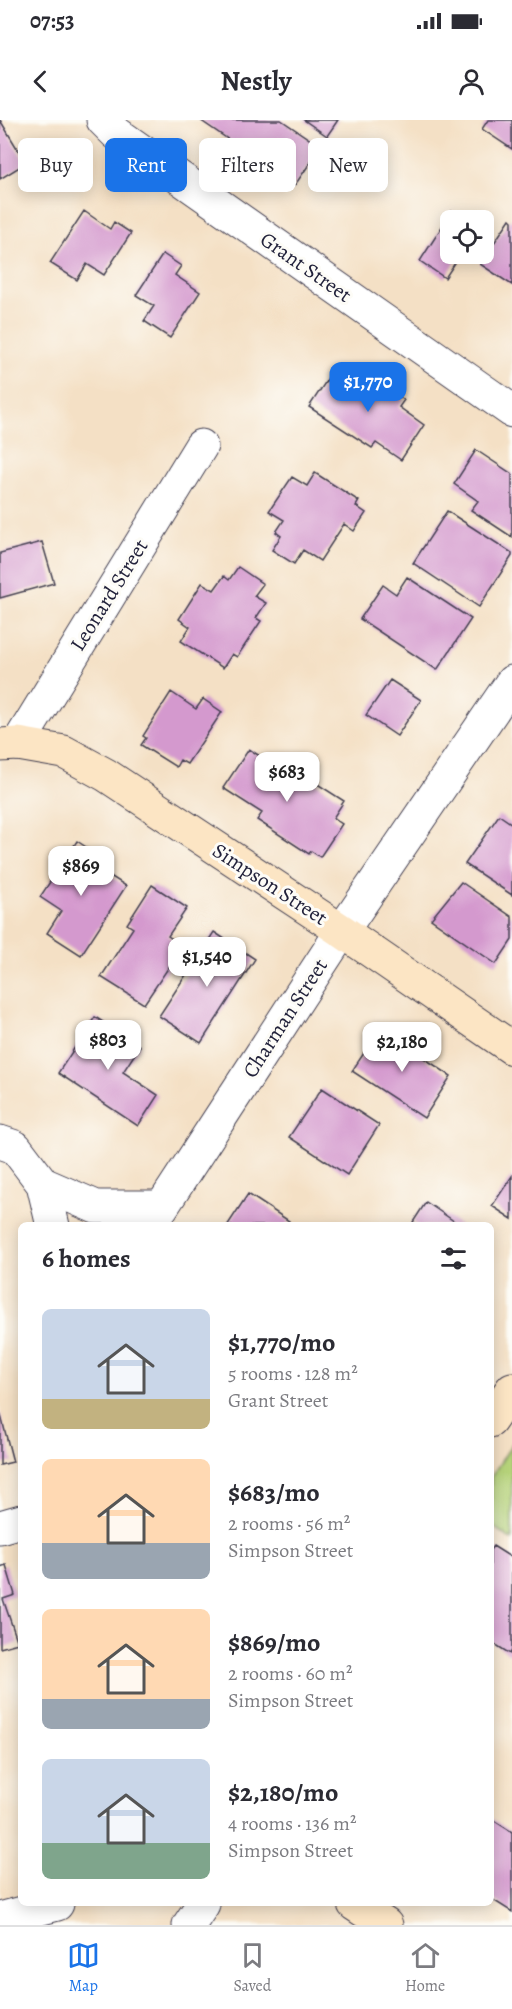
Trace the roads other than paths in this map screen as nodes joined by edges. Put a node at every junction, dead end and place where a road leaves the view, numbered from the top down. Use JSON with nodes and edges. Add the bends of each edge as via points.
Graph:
{"nodes":[{"id":1,"x":103,"y":120,"type":"edge"},
{"id":2,"x":512,"y":411,"type":"edge"},
{"id":3,"x":201,"y":446,"type":"dead end"},
{"id":4,"x":512,"y":682,"type":"edge"},
{"id":5,"x":9,"y":744,"type":"edge"},
{"id":6,"x":342,"y":931,"type":"junction"},
{"id":7,"x":512,"y":1048,"type":"edge"},
{"id":8,"x":7,"y":1144,"type":"edge"},
{"id":9,"x":43,"y":1184,"type":"junction"},
{"id":10,"x":155,"y":1216,"type":"edge"},
{"id":11,"x":52,"y":1222,"type":"edge"},
{"id":12,"x":512,"y":1389,"type":"edge"},
{"id":13,"x":494,"y":1415,"type":"edge"},
{"id":14,"x":18,"y":1522,"type":"edge"},
{"id":15,"x":0,"y":1527,"type":"edge"},
{"id":16,"x":49,"y":1906,"type":"edge"},
{"id":17,"x":202,"y":1906,"type":"edge"},
{"id":18,"x":357,"y":1906,"type":"edge"},
{"id":19,"x":0,"y":1919,"type":"edge"},
{"id":20,"x":189,"y":1925,"type":"edge"},
{"id":21,"x":386,"y":1925,"type":"edge"}],
"edges":[{"from":1,"to":2,"type":"street","name":"Grant Street","via":[[116,133]]},
{"from":3,"to":5,"type":"street","name":"Leonard Street"},
{"from":4,"to":6,"type":"street","name":"Charman Street"},
{"from":5,"to":6,"type":"street","name":"Simpson Street","via":[[64,753],[106,776]]},
{"from":6,"to":7,"type":"street","name":"Simpson Street"},
{"from":6,"to":10,"type":"street","name":"Charman Street"},
{"from":8,"to":9,"type":"street"},
{"from":9,"to":10,"type":"street","name":"Charman Street","via":[[96,1206]]},
{"from":9,"to":11,"type":"street"},
{"from":12,"to":13,"type":"street"},
{"from":14,"to":15,"type":"street"},
{"from":16,"to":19,"type":"street"},
{"from":17,"to":20,"type":"street"},
{"from":18,"to":21,"type":"street"}]}
